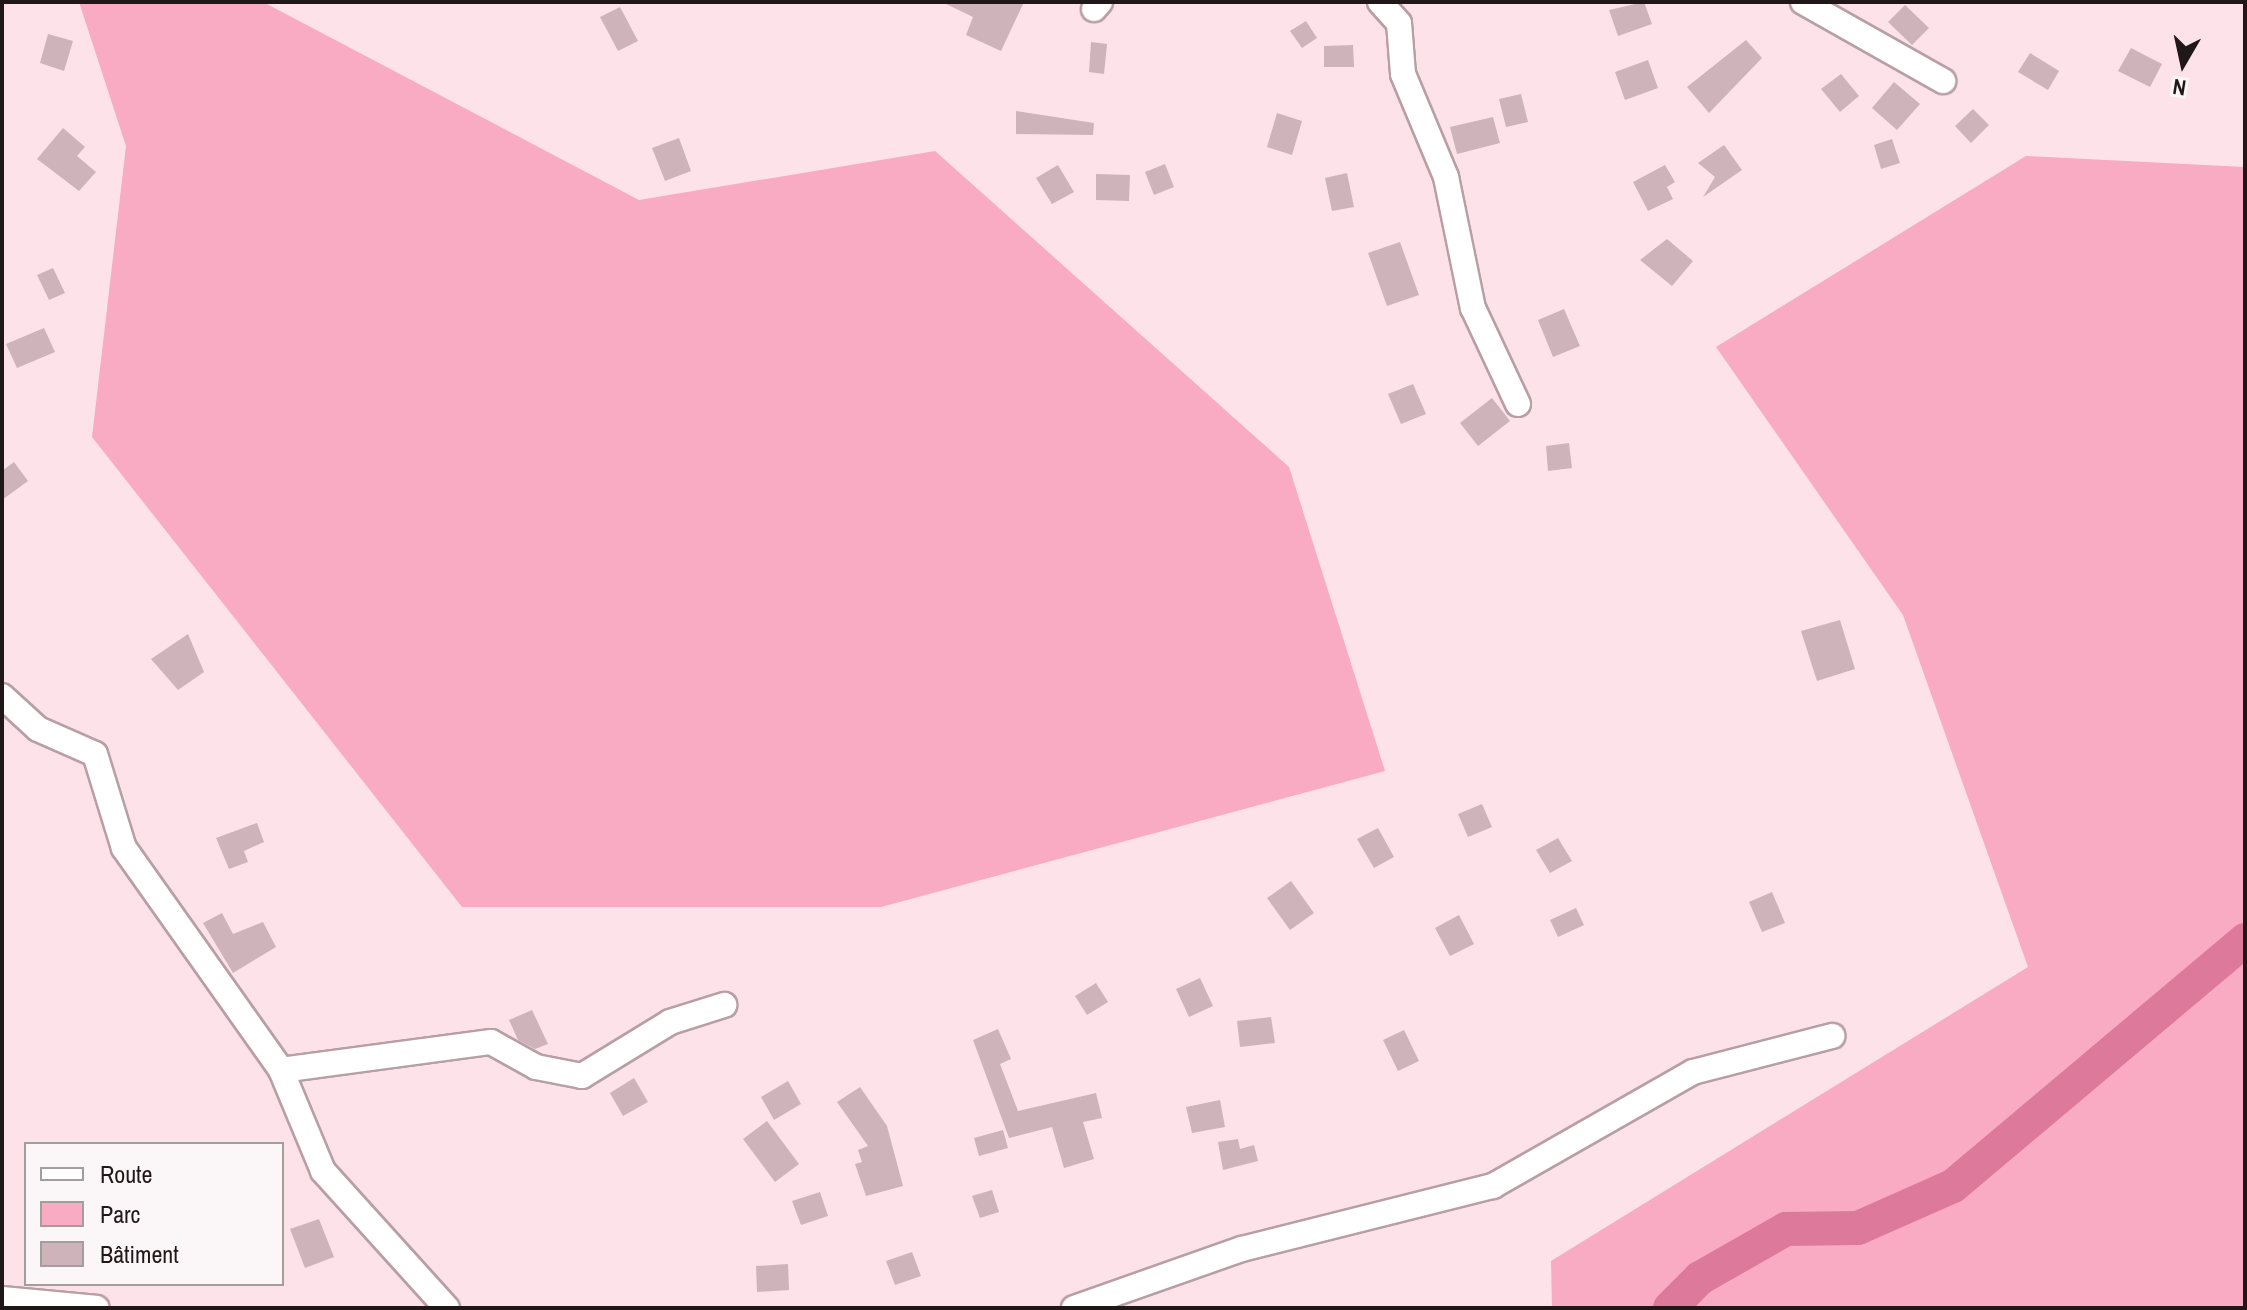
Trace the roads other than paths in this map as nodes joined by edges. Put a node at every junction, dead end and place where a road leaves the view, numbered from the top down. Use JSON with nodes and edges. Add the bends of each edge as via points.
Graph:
{"nodes":[{"id":1,"x":1380,"y":2,"type":"edge"},
{"id":2,"x":1803,"y":2,"type":"edge"},
{"id":3,"x":1943,"y":81,"type":"dead end"},
{"id":4,"x":1518,"y":404,"type":"dead end"},
{"id":5,"x":2,"y":696,"type":"edge"},
{"id":6,"x":724,"y":1005,"type":"dead end"},
{"id":7,"x":1832,"y":1036,"type":"dead end"},
{"id":8,"x":281,"y":1070,"type":"junction"},
{"id":9,"x":2,"y":1299,"type":"edge"},
{"id":10,"x":97,"y":1308,"type":"edge"},
{"id":11,"x":447,"y":1308,"type":"edge"},
{"id":12,"x":1074,"y":1308,"type":"edge"}],
"edges":[{"from":1,"to":4,"type":"street","via":[[1399,23],[1403,74],[1446,177],[1473,308]]},
{"from":2,"to":3,"type":"street"},
{"from":5,"to":8,"type":"street","via":[[38,729],[95,754],[124,848]]},
{"from":6,"to":8,"type":"street","via":[[670,1022],[582,1076],[536,1067],[491,1042]]},
{"from":7,"to":12,"type":"street","via":[[1693,1072],[1468,1195],[1242,1249]]},
{"from":8,"to":11,"type":"street","via":[[323,1171]]},
{"from":9,"to":10,"type":"street"}]}
